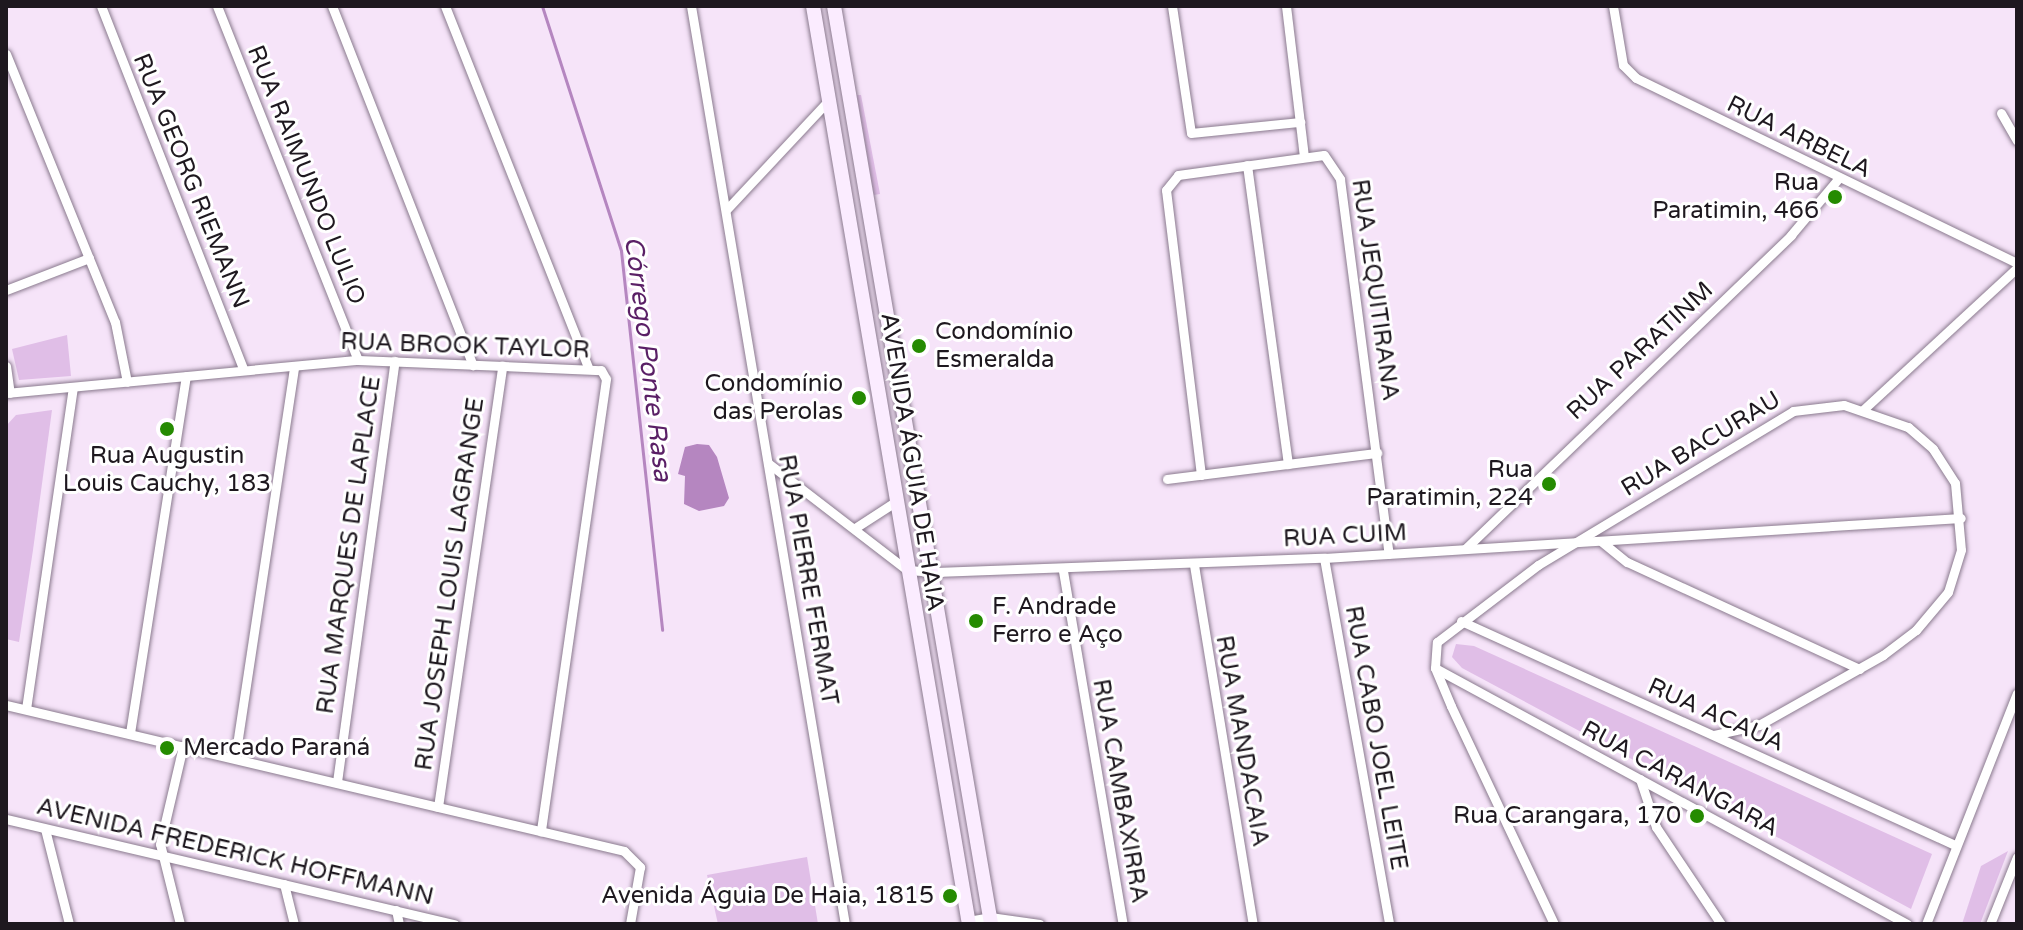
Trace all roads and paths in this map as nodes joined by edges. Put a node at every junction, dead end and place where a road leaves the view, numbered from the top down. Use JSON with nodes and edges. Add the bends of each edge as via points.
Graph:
{"nodes":[{"id":1,"x":101,"y":6,"type":"edge"},
{"id":2,"x":217,"y":6,"type":"edge"},
{"id":3,"x":332,"y":6,"type":"edge"},
{"id":4,"x":445,"y":6,"type":"edge"},
{"id":5,"x":691,"y":6,"type":"edge"},
{"id":6,"x":813,"y":6,"type":"edge"},
{"id":7,"x":834,"y":6,"type":"edge"},
{"id":8,"x":1172,"y":6,"type":"edge"},
{"id":9,"x":1286,"y":6,"type":"edge"},
{"id":10,"x":1613,"y":6,"type":"edge"},
{"id":11,"x":6,"y":54,"type":"edge"},
{"id":12,"x":830,"y":99,"type":"junction"},
{"id":13,"x":2001,"y":113,"type":"dead end"},
{"id":14,"x":1300,"y":122,"type":"junction"},
{"id":15,"x":2017,"y":141,"type":"edge"},
{"id":16,"x":838,"y":144,"type":"junction"},
{"id":17,"x":860,"y":152,"type":"junction"},
{"id":18,"x":1304,"y":157,"type":"junction"},
{"id":19,"x":1247,"y":165,"type":"junction"},
{"id":20,"x":1838,"y":179,"type":"junction"},
{"id":21,"x":726,"y":210,"type":"junction"},
{"id":22,"x":89,"y":258,"type":"junction"},
{"id":23,"x":2017,"y":266,"type":"edge"},
{"id":24,"x":6,"y":290,"type":"edge"},
{"id":25,"x":358,"y":360,"type":"junction"},
{"id":26,"x":395,"y":361,"type":"junction"},
{"id":27,"x":473,"y":365,"type":"junction"},
{"id":28,"x":6,"y":366,"type":"edge"},
{"id":29,"x":294,"y":366,"type":"junction"},
{"id":30,"x":502,"y":366,"type":"junction"},
{"id":31,"x":588,"y":368,"type":"junction"},
{"id":32,"x":244,"y":370,"type":"junction"},
{"id":33,"x":186,"y":376,"type":"junction"},
{"id":34,"x":127,"y":382,"type":"junction"},
{"id":35,"x":73,"y":387,"type":"junction"},
{"id":36,"x":8,"y":393,"type":"edge"},
{"id":37,"x":1864,"y":409,"type":"junction"},
{"id":38,"x":1377,"y":453,"type":"junction"},
{"id":39,"x":768,"y":463,"type":"junction"},
{"id":40,"x":1288,"y":464,"type":"junction"},
{"id":41,"x":1201,"y":475,"type":"junction"},
{"id":42,"x":1167,"y":479,"type":"dead end"},
{"id":43,"x":895,"y":502,"type":"junction"},
{"id":44,"x":1961,"y":518,"type":"junction"},
{"id":45,"x":855,"y":528,"type":"junction"},
{"id":46,"x":1602,"y":542,"type":"junction"},
{"id":47,"x":1576,"y":543,"type":"junction"},
{"id":48,"x":1465,"y":549,"type":"junction"},
{"id":49,"x":1389,"y":554,"type":"junction"},
{"id":50,"x":1324,"y":558,"type":"junction"},
{"id":51,"x":1194,"y":565,"type":"junction"},
{"id":52,"x":907,"y":570,"type":"junction"},
{"id":53,"x":1063,"y":571,"type":"junction"},
{"id":54,"x":933,"y":572,"type":"junction"},
{"id":55,"x":1461,"y":621,"type":"junction"},
{"id":56,"x":1435,"y":668,"type":"junction"},
{"id":57,"x":1860,"y":669,"type":"junction"},
{"id":58,"x":2017,"y":693,"type":"edge"},
{"id":59,"x":6,"y":705,"type":"edge"},
{"id":60,"x":26,"y":709,"type":"junction"},
{"id":61,"x":130,"y":733,"type":"junction"},
{"id":62,"x":1714,"y":735,"type":"junction"},
{"id":63,"x":183,"y":746,"type":"junction"},
{"id":64,"x":235,"y":758,"type":"junction"},
{"id":65,"x":1640,"y":779,"type":"junction"},
{"id":66,"x":337,"y":782,"type":"junction"},
{"id":67,"x":438,"y":807,"type":"junction"},
{"id":68,"x":6,"y":819,"type":"edge"},
{"id":69,"x":45,"y":829,"type":"junction"},
{"id":70,"x":541,"y":831,"type":"junction"},
{"id":71,"x":1955,"y":845,"type":"junction"},
{"id":72,"x":163,"y":856,"type":"junction"},
{"id":73,"x":2017,"y":857,"type":"edge"},
{"id":74,"x":284,"y":884,"type":"junction"},
{"id":75,"x":396,"y":910,"type":"junction"},
{"id":76,"x":991,"y":921,"type":"edge"},
{"id":77,"x":969,"y":922,"type":"edge"},
{"id":78,"x":69,"y":924,"type":"edge"},
{"id":79,"x":180,"y":924,"type":"edge"},
{"id":80,"x":294,"y":924,"type":"edge"},
{"id":81,"x":399,"y":924,"type":"edge"},
{"id":82,"x":455,"y":924,"type":"edge"},
{"id":83,"x":630,"y":924,"type":"edge"},
{"id":84,"x":845,"y":924,"type":"edge"},
{"id":85,"x":1040,"y":924,"type":"edge"},
{"id":86,"x":1123,"y":924,"type":"edge"},
{"id":87,"x":1253,"y":924,"type":"edge"},
{"id":88,"x":1389,"y":924,"type":"edge"},
{"id":89,"x":1554,"y":924,"type":"edge"},
{"id":90,"x":1721,"y":924,"type":"edge"},
{"id":91,"x":1907,"y":924,"type":"edge"},
{"id":92,"x":1926,"y":924,"type":"edge"},
{"id":93,"x":1990,"y":924,"type":"edge"}],
"edges":[{"from":1,"to":32,"type":"street","name":"RUA GEORG RIEMANN"},
{"from":2,"to":25,"type":"street","name":"RUA RAIMUNDO LULIO"},
{"from":3,"to":27,"type":"street"},
{"from":4,"to":31,"type":"street"},
{"from":5,"to":21,"type":"street","name":"RUA PIERRE FERMAT"},
{"from":6,"to":12,"type":"main road","name":"AVENIDA ÁGUIA DE HAIA"},
{"from":7,"to":17,"type":"main road","name":"AVENIDA ÁGUIA DE HAIA"},
{"from":8,"to":14,"type":"street","via":[[1191,133]]},
{"from":9,"to":14,"type":"street"},
{"from":10,"to":20,"type":"street","name":"RUA ARBELA","via":[[1623,65],[1636,78]]},
{"from":11,"to":22,"type":"street"},
{"from":12,"to":16,"type":"main road","name":"AVENIDA ÁGUIA DE HAIA"},
{"from":12,"to":21,"type":"street"},
{"from":13,"to":15,"type":"street"},
{"from":14,"to":18,"type":"street"},
{"from":16,"to":17,"type":"main road","via":[[849,139]]},
{"from":16,"to":43,"type":"main road","name":"AVENIDA ÁGUIA DE HAIA"},
{"from":17,"to":54,"type":"main road","name":"AVENIDA ÁGUIA DE HAIA"},
{"from":18,"to":19,"type":"street"},
{"from":18,"to":38,"type":"street","name":"RUA JEQUITIRANA","via":[[1330,158],[1340,179]]},
{"from":19,"to":40,"type":"street"},
{"from":19,"to":41,"type":"street","via":[[1178,175],[1166,190]]},
{"from":20,"to":23,"type":"street","name":"RUA ARBELA"},
{"from":20,"to":48,"type":"street","name":"RUA PARATINM","via":[[1791,235]]},
{"from":21,"to":39,"type":"street","name":"RUA PIERRE FERMAT"},
{"from":22,"to":24,"type":"street"},
{"from":22,"to":34,"type":"street","via":[[115,322]]},
{"from":23,"to":37,"type":"street"},
{"from":25,"to":26,"type":"street","name":"RUA BROOK TAYLOR"},
{"from":25,"to":29,"type":"street","name":"RUA BROOK TAYLOR"},
{"from":26,"to":27,"type":"street","name":"RUA BROOK TAYLOR"},
{"from":26,"to":66,"type":"street","name":"RUA MARQUES DE LAPLACE"},
{"from":27,"to":30,"type":"street","name":"RUA BROOK TAYLOR"},
{"from":28,"to":36,"type":"street"},
{"from":29,"to":32,"type":"street","name":"RUA BROOK TAYLOR"},
{"from":29,"to":64,"type":"street"},
{"from":30,"to":31,"type":"street","name":"RUA BROOK TAYLOR"},
{"from":30,"to":67,"type":"street","name":"RUA JOSEPH LOUIS LAGRANGE"},
{"from":31,"to":70,"type":"street","name":"RUA BROOK TAYLOR","via":[[601,370],[606,379]]},
{"from":32,"to":33,"type":"street","name":"RUA BROOK TAYLOR"},
{"from":33,"to":34,"type":"street","name":"RUA BROOK TAYLOR"},
{"from":33,"to":61,"type":"street"},
{"from":34,"to":35,"type":"street","name":"RUA BROOK TAYLOR"},
{"from":35,"to":36,"type":"street","name":"RUA BROOK TAYLOR"},
{"from":35,"to":60,"type":"street"},
{"from":37,"to":44,"type":"street","name":"RUA BACURAU","via":[[1908,427],[1933,449],[1955,483]]},
{"from":37,"to":47,"type":"street","name":"RUA BACURAU","via":[[1828,404],[1793,411]]},
{"from":38,"to":40,"type":"street"},
{"from":38,"to":49,"type":"street","name":"RUA JEQUITIRANA"},
{"from":39,"to":45,"type":"street"},
{"from":39,"to":84,"type":"street","name":"RUA PIERRE FERMAT"},
{"from":40,"to":41,"type":"street"},
{"from":41,"to":42,"type":"street"},
{"from":43,"to":45,"type":"street"},
{"from":43,"to":52,"type":"main road","name":"AVENIDA ÁGUIA DE HAIA"},
{"from":44,"to":46,"type":"street","name":"RUA CUIM"},
{"from":44,"to":57,"type":"street","name":"RUA BACURAU","via":[[1958,571],[1948,592],[1916,630]]},
{"from":45,"to":52,"type":"street"},
{"from":46,"to":47,"type":"street","name":"RUA CUIM"},
{"from":46,"to":57,"type":"street","via":[[1627,562]]},
{"from":47,"to":48,"type":"street","name":"RUA CUIM"},
{"from":47,"to":55,"type":"street","name":"RUA BACURAU"},
{"from":48,"to":49,"type":"street","name":"RUA CUIM"},
{"from":49,"to":50,"type":"street","name":"RUA CUIM"},
{"from":50,"to":51,"type":"street","name":"RUA CUIM"},
{"from":50,"to":88,"type":"street","name":"RUA CABO JOEL LEITE"},
{"from":51,"to":53,"type":"street","name":"RUA CUIM"},
{"from":51,"to":87,"type":"street","name":"RUA MANDACAIA"},
{"from":52,"to":54,"type":"street","name":"RUA CUIM"},
{"from":52,"to":77,"type":"main road","name":"AVENIDA ÁGUIA DE HAIA"},
{"from":53,"to":54,"type":"street","name":"RUA CUIM"},
{"from":53,"to":86,"type":"street","name":"RUA CAMBAXIRRA"},
{"from":54,"to":76,"type":"main road","name":"AVENIDA ÁGUIA DE HAIA"},
{"from":55,"to":56,"type":"street","name":"RUA BACURAU","via":[[1437,642]]},
{"from":55,"to":62,"type":"street","name":"RUA ACAUA"},
{"from":56,"to":65,"type":"street","name":"RUA CARANGARA"},
{"from":56,"to":89,"type":"street"},
{"from":57,"to":62,"type":"street","name":"RUA BACURAU","via":[[1759,725]]},
{"from":58,"to":71,"type":"street"},
{"from":59,"to":60,"type":"street"},
{"from":60,"to":61,"type":"street"},
{"from":61,"to":63,"type":"street"},
{"from":62,"to":71,"type":"street","name":"RUA ACAUA"},
{"from":63,"to":64,"type":"street"},
{"from":63,"to":72,"type":"street","via":[[160,844]]},
{"from":64,"to":66,"type":"street"},
{"from":65,"to":90,"type":"street","via":[[1656,827]]},
{"from":65,"to":91,"type":"street","name":"RUA CARANGARA"},
{"from":66,"to":67,"type":"street"},
{"from":67,"to":70,"type":"street"},
{"from":68,"to":69,"type":"street","name":"AVENIDA FREDERICK HOFFMANN"},
{"from":69,"to":72,"type":"street","name":"AVENIDA FREDERICK HOFFMANN"},
{"from":69,"to":78,"type":"street"},
{"from":70,"to":83,"type":"street","via":[[634,857],[640,880]]},
{"from":71,"to":92,"type":"street"},
{"from":72,"to":74,"type":"street","name":"AVENIDA FREDERICK HOFFMANN"},
{"from":72,"to":79,"type":"street"},
{"from":73,"to":93,"type":"street"},
{"from":74,"to":75,"type":"street","name":"AVENIDA FREDERICK HOFFMANN"},
{"from":74,"to":80,"type":"street"},
{"from":75,"to":81,"type":"street"},
{"from":75,"to":82,"type":"street","name":"AVENIDA FREDERICK HOFFMANN"},
{"from":76,"to":77,"type":"street"},
{"from":76,"to":85,"type":"street"}]}
